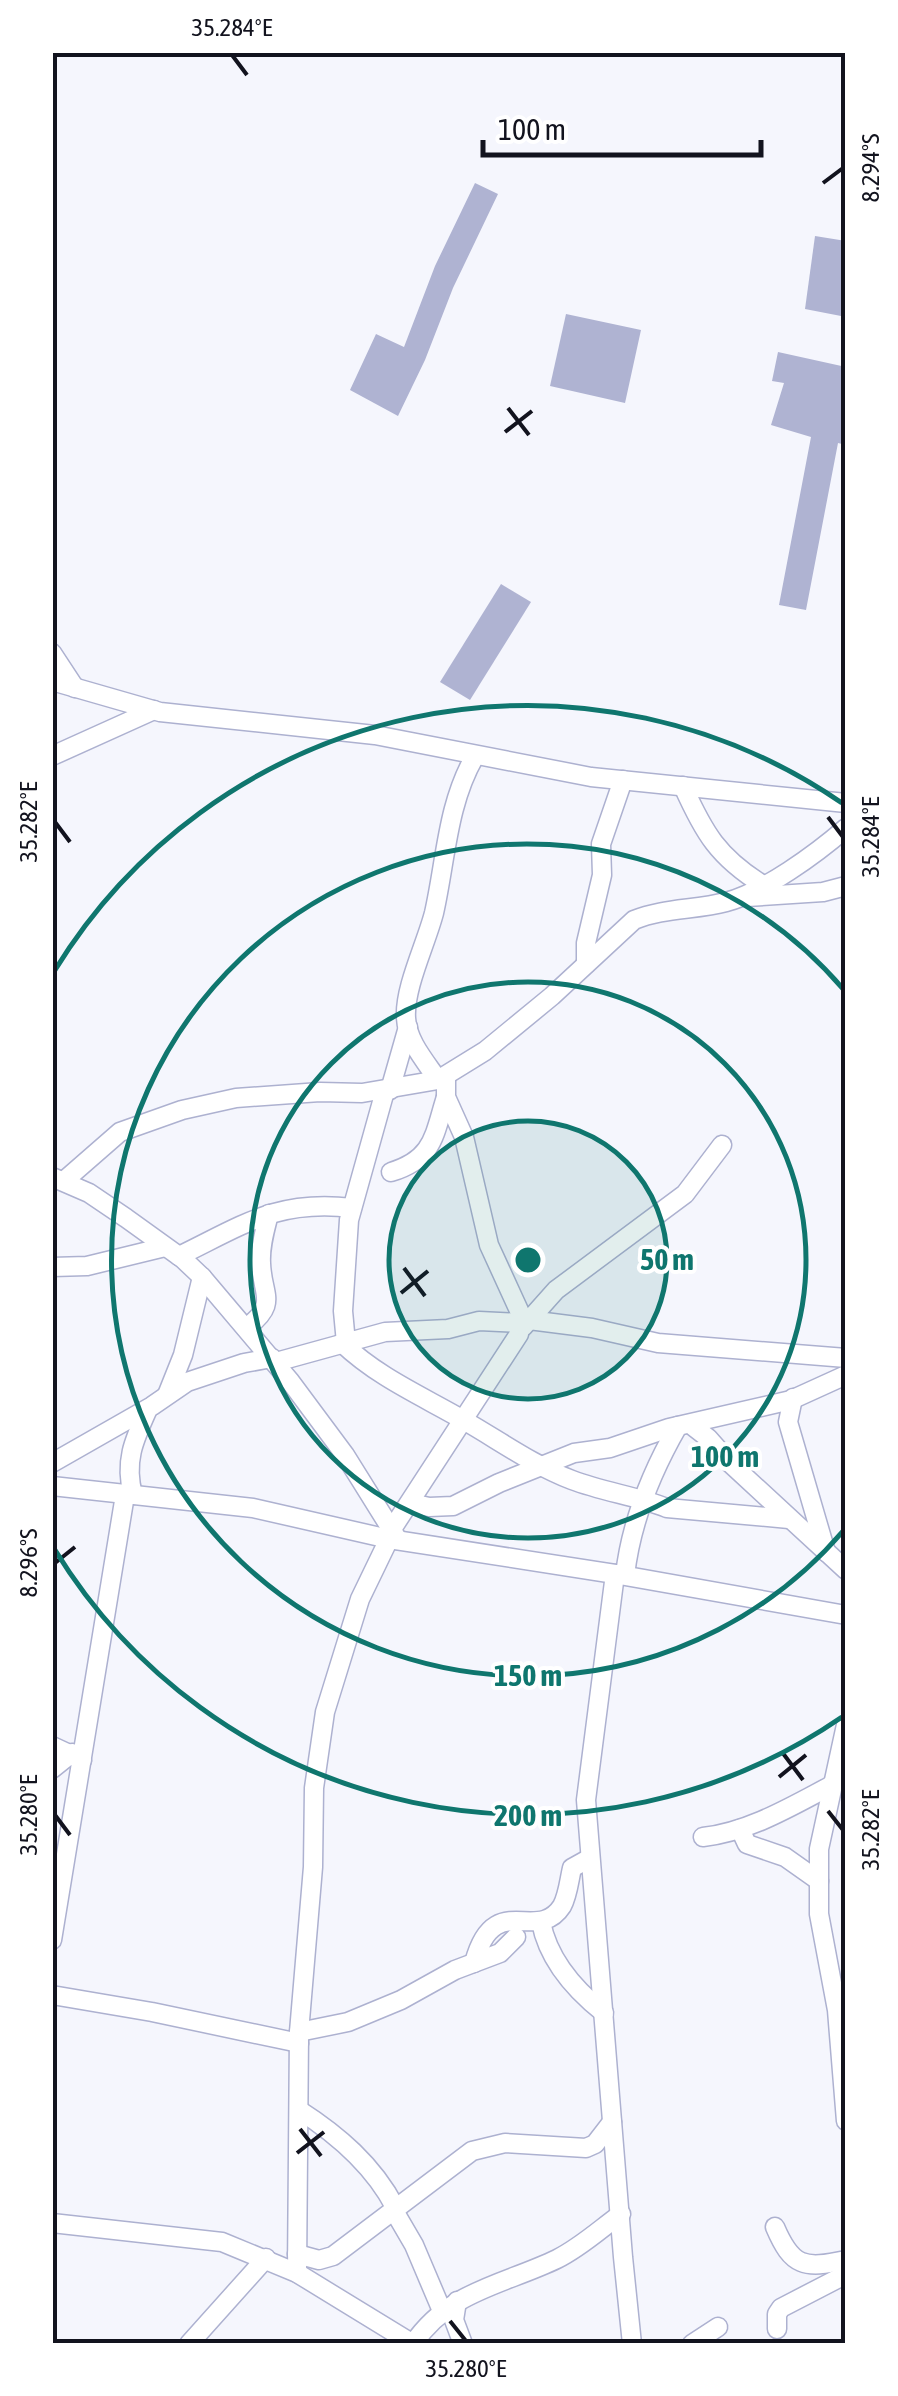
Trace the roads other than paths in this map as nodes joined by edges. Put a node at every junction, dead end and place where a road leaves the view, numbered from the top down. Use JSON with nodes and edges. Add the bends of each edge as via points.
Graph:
{"nodes":[{"id":1,"x":52,"y":653,"type":"edge"},
{"id":2,"x":52,"y":681,"type":"edge"},
{"id":3,"x":75,"y":688,"type":"junction"},
{"id":4,"x":154,"y":710,"type":"junction"},
{"id":5,"x":52,"y":756,"type":"edge"},
{"id":6,"x":476,"y":756,"type":"junction"},
{"id":7,"x":623,"y":780,"type":"junction"},
{"id":8,"x":683,"y":786,"type":"junction"},
{"id":9,"x":846,"y":803,"type":"edge"},
{"id":10,"x":846,"y":828,"type":"edge"},
{"id":11,"x":763,"y":885,"type":"junction"},
{"id":12,"x":846,"y":886,"type":"edge"},
{"id":13,"x":737,"y":898,"type":"junction"},
{"id":14,"x":586,"y":964,"type":"junction"},
{"id":15,"x":408,"y":1028,"type":"junction"},
{"id":16,"x":443,"y":1084,"type":"junction"},
{"id":17,"x":387,"y":1091,"type":"junction"},
{"id":18,"x":722,"y":1145,"type":"dead end"},
{"id":19,"x":391,"y":1172,"type":"dead end"},
{"id":20,"x":59,"y":1178,"type":"edge"},
{"id":21,"x":352,"y":1208,"type":"junction"},
{"id":22,"x":269,"y":1214,"type":"junction"},
{"id":23,"x":172,"y":1251,"type":"junction"},
{"id":24,"x":52,"y":1267,"type":"edge"},
{"id":25,"x":202,"y":1277,"type":"junction"},
{"id":26,"x":523,"y":1324,"type":"junction"},
{"id":27,"x":246,"y":1328,"type":"junction"},
{"id":28,"x":344,"y":1343,"type":"junction"},
{"id":29,"x":846,"y":1358,"type":"edge"},
{"id":30,"x":274,"y":1360,"type":"junction"},
{"id":31,"x":846,"y":1375,"type":"edge"},
{"id":32,"x":168,"y":1395,"type":"junction"},
{"id":33,"x":794,"y":1398,"type":"junction"},
{"id":34,"x":148,"y":1409,"type":"junction"},
{"id":35,"x":463,"y":1420,"type":"junction"},
{"id":36,"x":684,"y":1425,"type":"junction"},
{"id":37,"x":52,"y":1464,"type":"edge"},
{"id":38,"x":542,"y":1466,"type":"junction"},
{"id":39,"x":52,"y":1486,"type":"edge"},
{"id":40,"x":129,"y":1495,"type":"junction"},
{"id":41,"x":645,"y":1498,"type":"junction"},
{"id":42,"x":412,"y":1503,"type":"junction"},
{"id":43,"x":789,"y":1519,"type":"junction"},
{"id":44,"x":393,"y":1536,"type":"junction"},
{"id":45,"x":826,"y":1552,"type":"junction"},
{"id":46,"x":846,"y":1570,"type":"edge"},
{"id":47,"x":620,"y":1574,"type":"junction"},
{"id":48,"x":846,"y":1615,"type":"edge"},
{"id":49,"x":846,"y":1724,"type":"edge"},
{"id":50,"x":52,"y":1746,"type":"edge"},
{"id":51,"x":77,"y":1757,"type":"junction"},
{"id":52,"x":52,"y":1770,"type":"edge"},
{"id":53,"x":832,"y":1785,"type":"junction"},
{"id":54,"x":740,"y":1830,"type":"junction"},
{"id":55,"x":703,"y":1836,"type":"dead end"},
{"id":56,"x":590,"y":1858,"type":"junction"},
{"id":57,"x":818,"y":1881,"type":"junction"},
{"id":58,"x":542,"y":1922,"type":"junction"},
{"id":59,"x":516,"y":1938,"type":"dead end"},
{"id":60,"x":52,"y":1940,"type":"edge"},
{"id":61,"x":474,"y":1962,"type":"junction"},
{"id":62,"x":52,"y":1994,"type":"edge"},
{"id":63,"x":604,"y":2013,"type":"junction"},
{"id":64,"x":299,"y":2038,"type":"junction"},
{"id":65,"x":843,"y":2058,"type":"edge"},
{"id":66,"x":298,"y":2110,"type":"junction"},
{"id":67,"x":846,"y":2120,"type":"edge"},
{"id":68,"x":612,"y":2122,"type":"junction"},
{"id":69,"x":394,"y":2208,"type":"junction"},
{"id":70,"x":620,"y":2214,"type":"junction"},
{"id":71,"x":52,"y":2223,"type":"edge"},
{"id":72,"x":776,"y":2227,"type":"dead end"},
{"id":73,"x":266,"y":2258,"type":"junction"},
{"id":74,"x":846,"y":2260,"type":"edge"},
{"id":75,"x":297,"y":2263,"type":"junction"},
{"id":76,"x":846,"y":2268,"type":"edge"},
{"id":77,"x":450,"y":2306,"type":"junction"},
{"id":78,"x":718,"y":2327,"type":"dead end"},
{"id":79,"x":777,"y":2328,"type":"dead end"},
{"id":80,"x":190,"y":2344,"type":"edge"},
{"id":81,"x":413,"y":2344,"type":"edge"},
{"id":82,"x":464,"y":2344,"type":"edge"},
{"id":83,"x":632,"y":2344,"type":"edge"},
{"id":84,"x":692,"y":2344,"type":"edge"}],
"edges":[{"from":1,"to":3,"type":"street"},
{"from":2,"to":3,"type":"street"},
{"from":3,"to":4,"type":"street"},
{"from":4,"to":5,"type":"street"},
{"from":4,"to":6,"type":"street","via":[[374,735]]},
{"from":6,"to":7,"type":"street"},
{"from":6,"to":15,"type":"street","via":[[455,798],[434,911],[408,995]]},
{"from":7,"to":8,"type":"street"},
{"from":7,"to":14,"type":"street","via":[[600,844],[602,875]]},
{"from":8,"to":9,"type":"street"},
{"from":8,"to":11,"type":"street","via":[[717,850]]},
{"from":10,"to":11,"type":"street"},
{"from":11,"to":13,"type":"street"},
{"from":12,"to":13,"type":"street"},
{"from":13,"to":14,"type":"street","via":[[634,920]]},
{"from":14,"to":16,"type":"street"},
{"from":15,"to":16,"type":"street"},
{"from":15,"to":17,"type":"street"},
{"from":16,"to":17,"type":"street"},
{"from":16,"to":19,"type":"street","via":[[428,1150]]},
{"from":16,"to":26,"type":"street","via":[[464,1137],[489,1245]]},
{"from":17,"to":20,"type":"street","via":[[236,1098],[182,1110],[120,1132]]},
{"from":17,"to":21,"type":"street"},
{"from":18,"to":26,"type":"street","via":[[685,1194],[556,1290]]},
{"from":20,"to":23,"type":"street"},
{"from":21,"to":22,"type":"street","via":[[293,1206]]},
{"from":21,"to":28,"type":"street"},
{"from":22,"to":23,"type":"street"},
{"from":22,"to":27,"type":"street","via":[[260,1264],[268,1302]]},
{"from":23,"to":24,"type":"street"},
{"from":23,"to":25,"type":"street"},
{"from":25,"to":27,"type":"street"},
{"from":25,"to":32,"type":"street"},
{"from":26,"to":28,"type":"street","via":[[479,1321]]},
{"from":26,"to":29,"type":"street"},
{"from":26,"to":35,"type":"street"},
{"from":27,"to":30,"type":"street"},
{"from":28,"to":30,"type":"street"},
{"from":28,"to":35,"type":"street","via":[[397,1386]]},
{"from":30,"to":32,"type":"street","via":[[214,1372]]},
{"from":30,"to":44,"type":"street","via":[[345,1455]]},
{"from":31,"to":33,"type":"street"},
{"from":32,"to":34,"type":"street"},
{"from":33,"to":36,"type":"street"},
{"from":33,"to":45,"type":"street","via":[[788,1422]]},
{"from":34,"to":37,"type":"street"},
{"from":34,"to":40,"type":"street","via":[[129,1454]]},
{"from":35,"to":38,"type":"street"},
{"from":35,"to":42,"type":"street"},
{"from":36,"to":38,"type":"street"},
{"from":36,"to":41,"type":"street","via":[[663,1453]]},
{"from":36,"to":43,"type":"street","via":[[708,1438]]},
{"from":38,"to":41,"type":"street","via":[[608,1492]]},
{"from":38,"to":42,"type":"street","via":[[453,1506]]},
{"from":39,"to":40,"type":"street"},
{"from":40,"to":44,"type":"street","via":[[253,1508]]},
{"from":40,"to":51,"type":"street"},
{"from":41,"to":43,"type":"street","via":[[696,1513]]},
{"from":41,"to":47,"type":"street"},
{"from":42,"to":44,"type":"street"},
{"from":43,"to":45,"type":"street"},
{"from":44,"to":47,"type":"street"},
{"from":44,"to":64,"type":"street","via":[[360,1600],[325,1712]]},
{"from":45,"to":46,"type":"street"},
{"from":47,"to":48,"type":"street"},
{"from":47,"to":56,"type":"street","via":[[586,1800]]},
{"from":49,"to":53,"type":"street"},
{"from":50,"to":51,"type":"street"},
{"from":51,"to":52,"type":"street"},
{"from":51,"to":60,"type":"street"},
{"from":53,"to":54,"type":"street"},
{"from":53,"to":57,"type":"street"},
{"from":54,"to":55,"type":"street"},
{"from":54,"to":57,"type":"street","via":[[748,1844],[785,1857]]},
{"from":56,"to":58,"type":"street","via":[[572,1868],[563,1904]]},
{"from":56,"to":63,"type":"street"},
{"from":57,"to":65,"type":"street"},
{"from":58,"to":61,"type":"street","via":[[515,1919],[493,1926]]},
{"from":58,"to":63,"type":"street","via":[[561,1967]]},
{"from":59,"to":61,"type":"street","via":[[500,1953]]},
{"from":61,"to":64,"type":"street"},
{"from":62,"to":64,"type":"street"},
{"from":63,"to":68,"type":"street"},
{"from":64,"to":66,"type":"street"},
{"from":65,"to":67,"type":"street"},
{"from":66,"to":69,"type":"street","via":[[354,2152]]},
{"from":66,"to":75,"type":"street"},
{"from":68,"to":69,"type":"street","via":[[586,2148],[505,2142],[472,2151]]},
{"from":68,"to":70,"type":"street"},
{"from":69,"to":75,"type":"street","via":[[333,2256]]},
{"from":69,"to":77,"type":"street"},
{"from":70,"to":77,"type":"street","via":[[555,2260]]},
{"from":70,"to":83,"type":"street"},
{"from":71,"to":73,"type":"street","via":[[222,2242]]},
{"from":72,"to":74,"type":"street","via":[[796,2262]]},
{"from":73,"to":75,"type":"street"},
{"from":73,"to":80,"type":"street"},
{"from":75,"to":81,"type":"street"},
{"from":76,"to":79,"type":"street","via":[[781,2308]]},
{"from":77,"to":81,"type":"street"},
{"from":77,"to":82,"type":"street"},
{"from":78,"to":84,"type":"street"}]}
